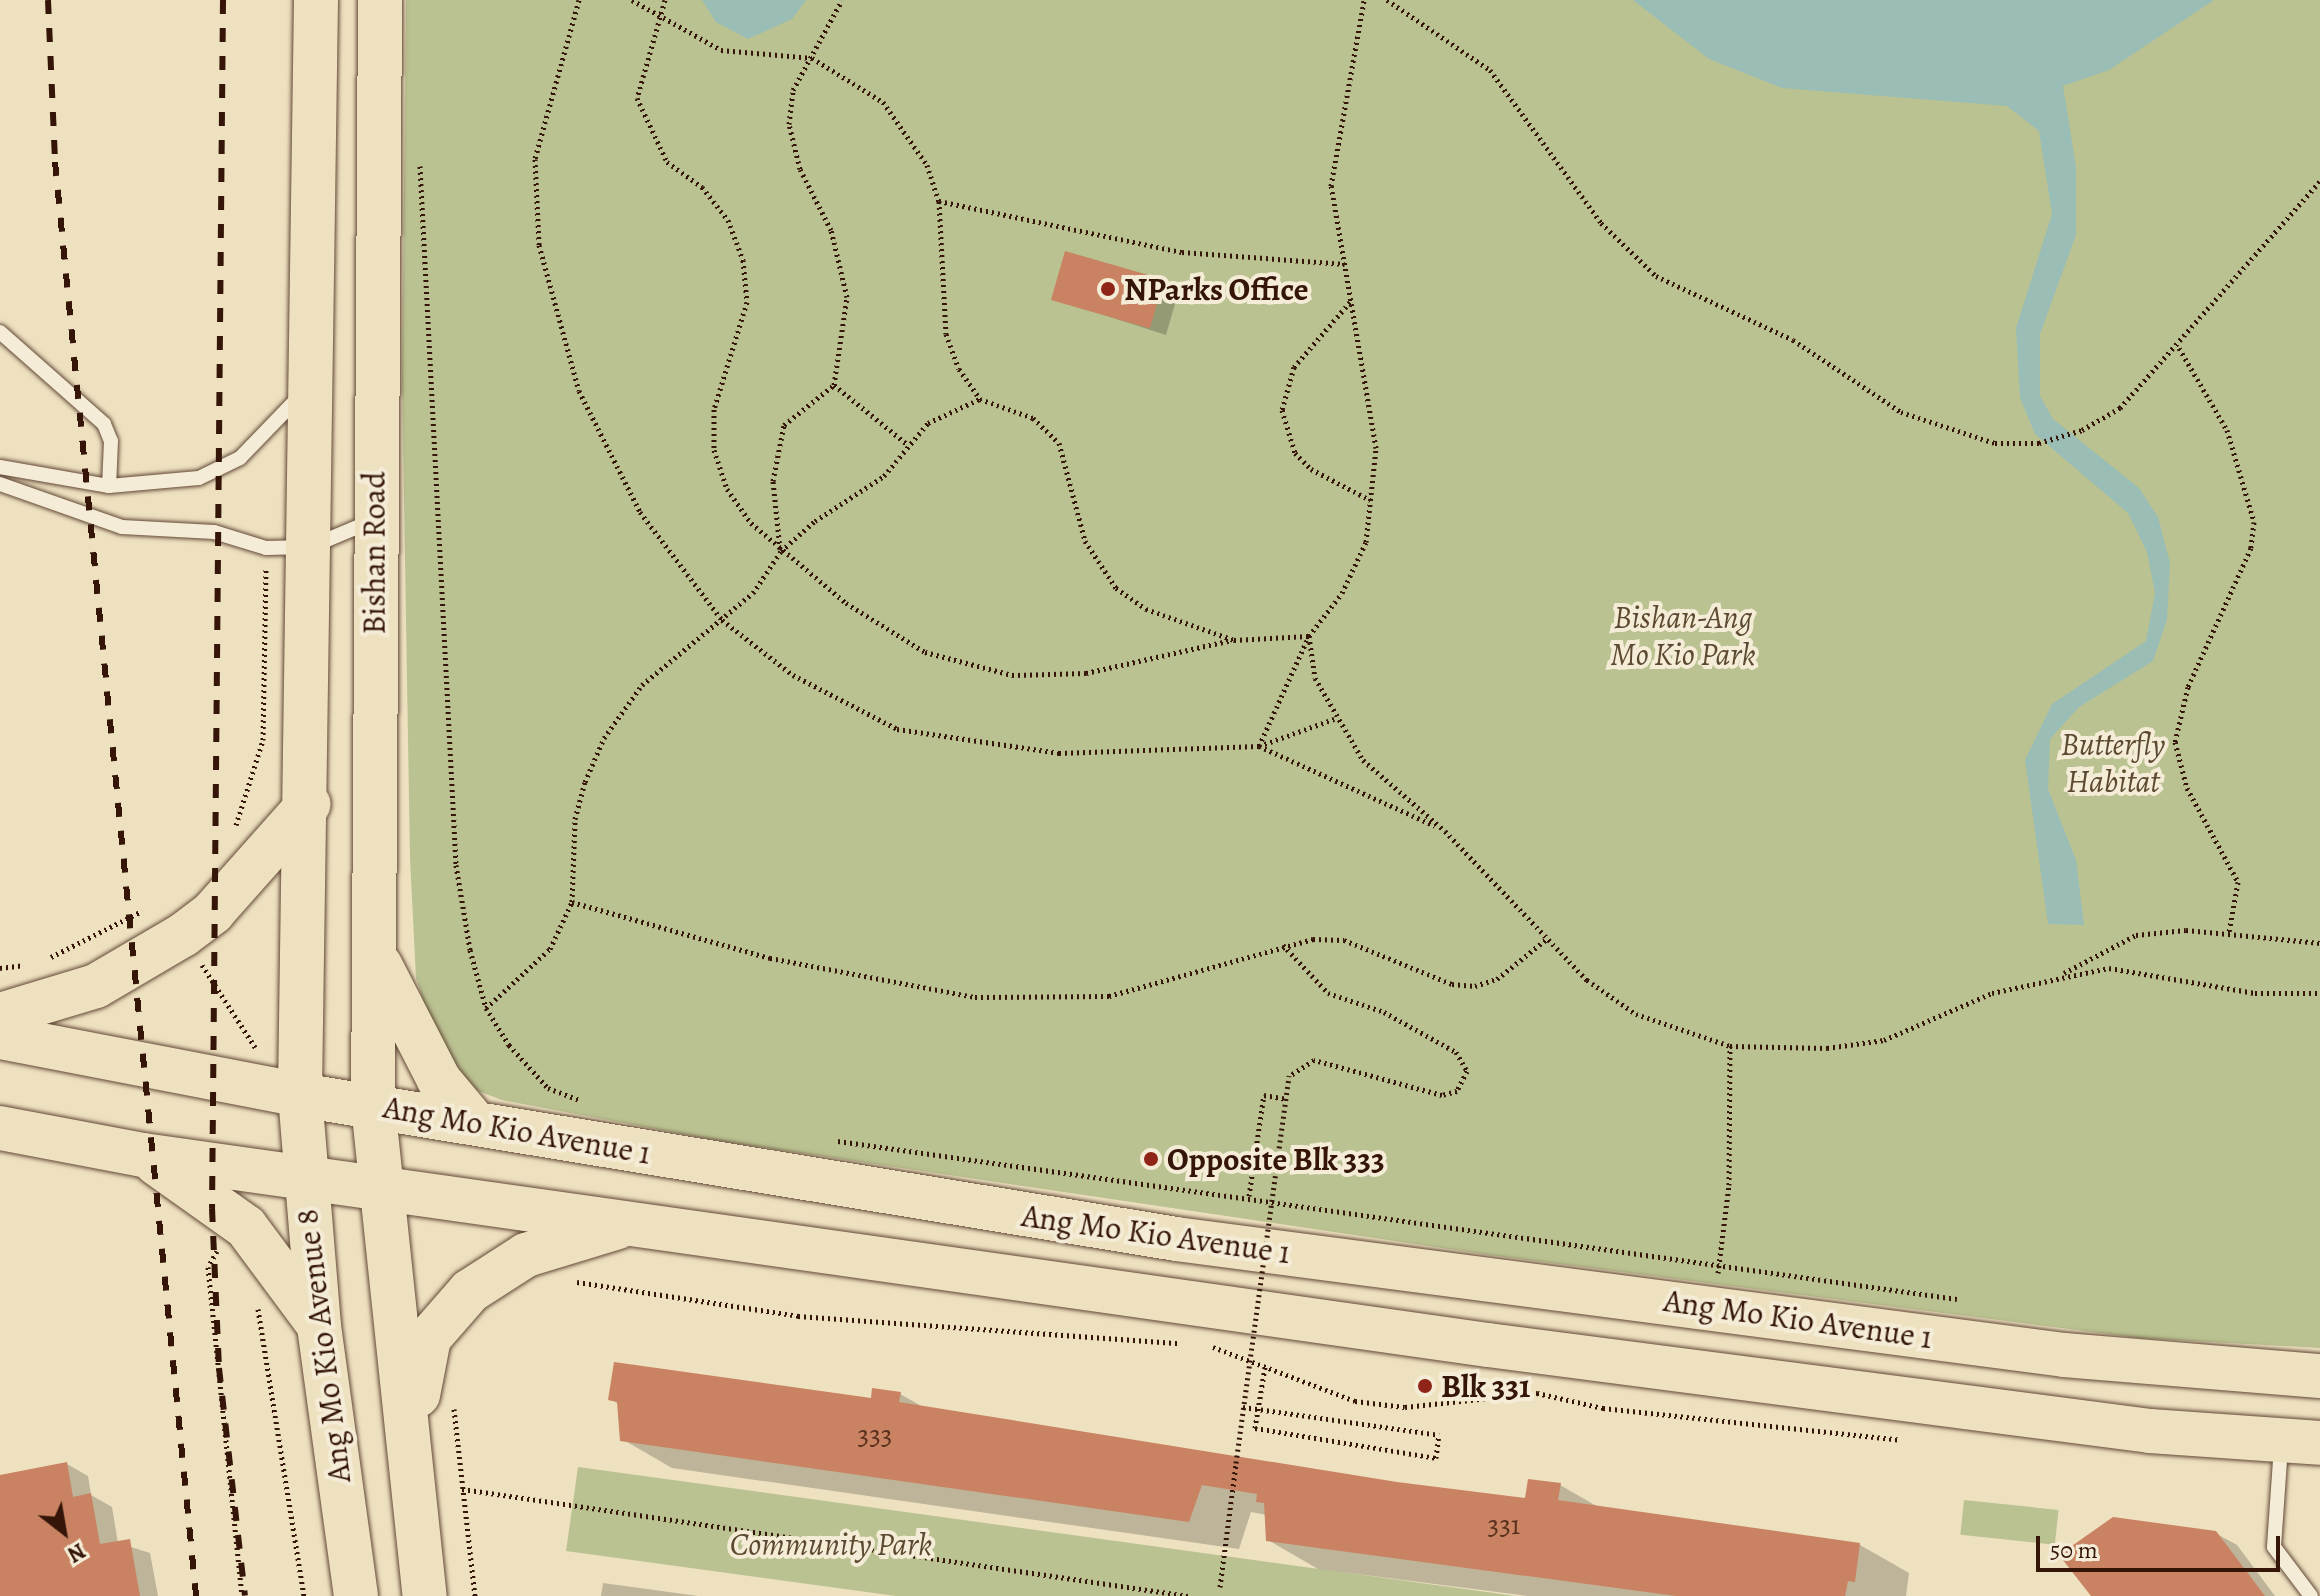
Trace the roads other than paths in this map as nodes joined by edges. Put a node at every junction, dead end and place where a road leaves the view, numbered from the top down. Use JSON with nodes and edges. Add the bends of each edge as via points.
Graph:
{"nodes":[{"id":1,"x":316,"y":0,"type":"edge"},
{"id":2,"x":380,"y":0,"type":"edge"},
{"id":3,"x":0,"y":332,"type":"edge"},
{"id":4,"x":315,"y":379,"type":"junction"},
{"id":5,"x":0,"y":467,"type":"edge"},
{"id":6,"x":0,"y":484,"type":"edge"},
{"id":7,"x":109,"y":486,"type":"junction"},
{"id":8,"x":374,"y":520,"type":"junction"},
{"id":9,"x":310,"y":547,"type":"junction"},
{"id":10,"x":309,"y":804,"type":"junction"},
{"id":11,"x":377,"y":959,"type":"junction"},
{"id":12,"x":0,"y":1015,"type":"edge"},
{"id":13,"x":0,"y":1037,"type":"edge"},
{"id":14,"x":300,"y":1095,"type":"junction"},
{"id":15,"x":373,"y":1105,"type":"junction"},
{"id":16,"x":474,"y":1122,"type":"junction"},
{"id":17,"x":0,"y":1128,"type":"edge"},
{"id":18,"x":143,"y":1155,"type":"junction"},
{"id":19,"x":305,"y":1177,"type":"junction"},
{"id":20,"x":382,"y":1188,"type":"junction"},
{"id":21,"x":628,"y":1224,"type":"junction"},
{"id":22,"x":319,"y":1326,"type":"junction"},
{"id":23,"x":2320,"y":1376,"type":"edge"},
{"id":24,"x":2301,"y":1442,"type":"edge"},
{"id":25,"x":409,"y":1445,"type":"junction"},
{"id":26,"x":356,"y":1596,"type":"edge"},
{"id":27,"x":425,"y":1596,"type":"edge"},
{"id":28,"x":2311,"y":1596,"type":"edge"}],
"edges":[{"from":1,"to":4,"type":"main road","name":"Bishan Road"},
{"from":2,"to":8,"type":"main road","name":"Bishan Road"},
{"from":3,"to":7,"type":"lane","via":[[104,424],[111,441]]},
{"from":4,"to":7,"type":"lane","via":[[240,458],[199,478]]},
{"from":4,"to":9,"type":"main road","name":"Bishan Road"},
{"from":5,"to":7,"type":"lane"},
{"from":6,"to":9,"type":"lane","via":[[122,527],[214,532],[266,548]]},
{"from":8,"to":9,"type":"lane"},
{"from":8,"to":11,"type":"main road","name":"Bishan Road"},
{"from":9,"to":10,"type":"main road","name":"Bishan Road"},
{"from":10,"to":12,"type":"main road","via":[[213,912],[174,916],[96,986]]},
{"from":10,"to":14,"type":"main road","name":"Bishan Road"},
{"from":11,"to":15,"type":"main road","name":"Bishan Road"},
{"from":11,"to":16,"type":"main road","via":[[439,1080]]},
{"from":13,"to":14,"type":"main road","name":"Ang Mo Kio Avenue 1"},
{"from":14,"to":15,"type":"main road","name":"Ang Mo Kio Avenue 1"},
{"from":14,"to":19,"type":"main road","name":"Ang Mo Kio Avenue 8"},
{"from":15,"to":16,"type":"main road","name":"Ang Mo Kio Avenue 1"},
{"from":15,"to":20,"type":"main road"},
{"from":16,"to":23,"type":"main road","name":"Ang Mo Kio Avenue 1","via":[[1176,1239],[2064,1355]]},
{"from":17,"to":18,"type":"main road","name":"Ang Mo Kio Avenue 1"},
{"from":18,"to":19,"type":"main road","name":"Ang Mo Kio Avenue 1"},
{"from":18,"to":22,"type":"main road","via":[[246,1227]]},
{"from":19,"to":20,"type":"main road","name":"Ang Mo Kio Avenue 1"},
{"from":19,"to":22,"type":"main road","name":"Ang Mo Kio Avenue 8"},
{"from":20,"to":21,"type":"main road","name":"Ang Mo Kio Avenue 1"},
{"from":20,"to":25,"type":"main road"},
{"from":21,"to":24,"type":"main road","name":"Ang Mo Kio Avenue 1","via":[[1488,1345],[2150,1431]]},
{"from":21,"to":25,"type":"main road","via":[[526,1255],[470,1291],[429,1338]]},
{"from":22,"to":26,"type":"main road","name":"Ang Mo Kio Avenue 8"},
{"from":24,"to":28,"type":"lane","via":[[2274,1547]]},
{"from":25,"to":27,"type":"main road"}]}
